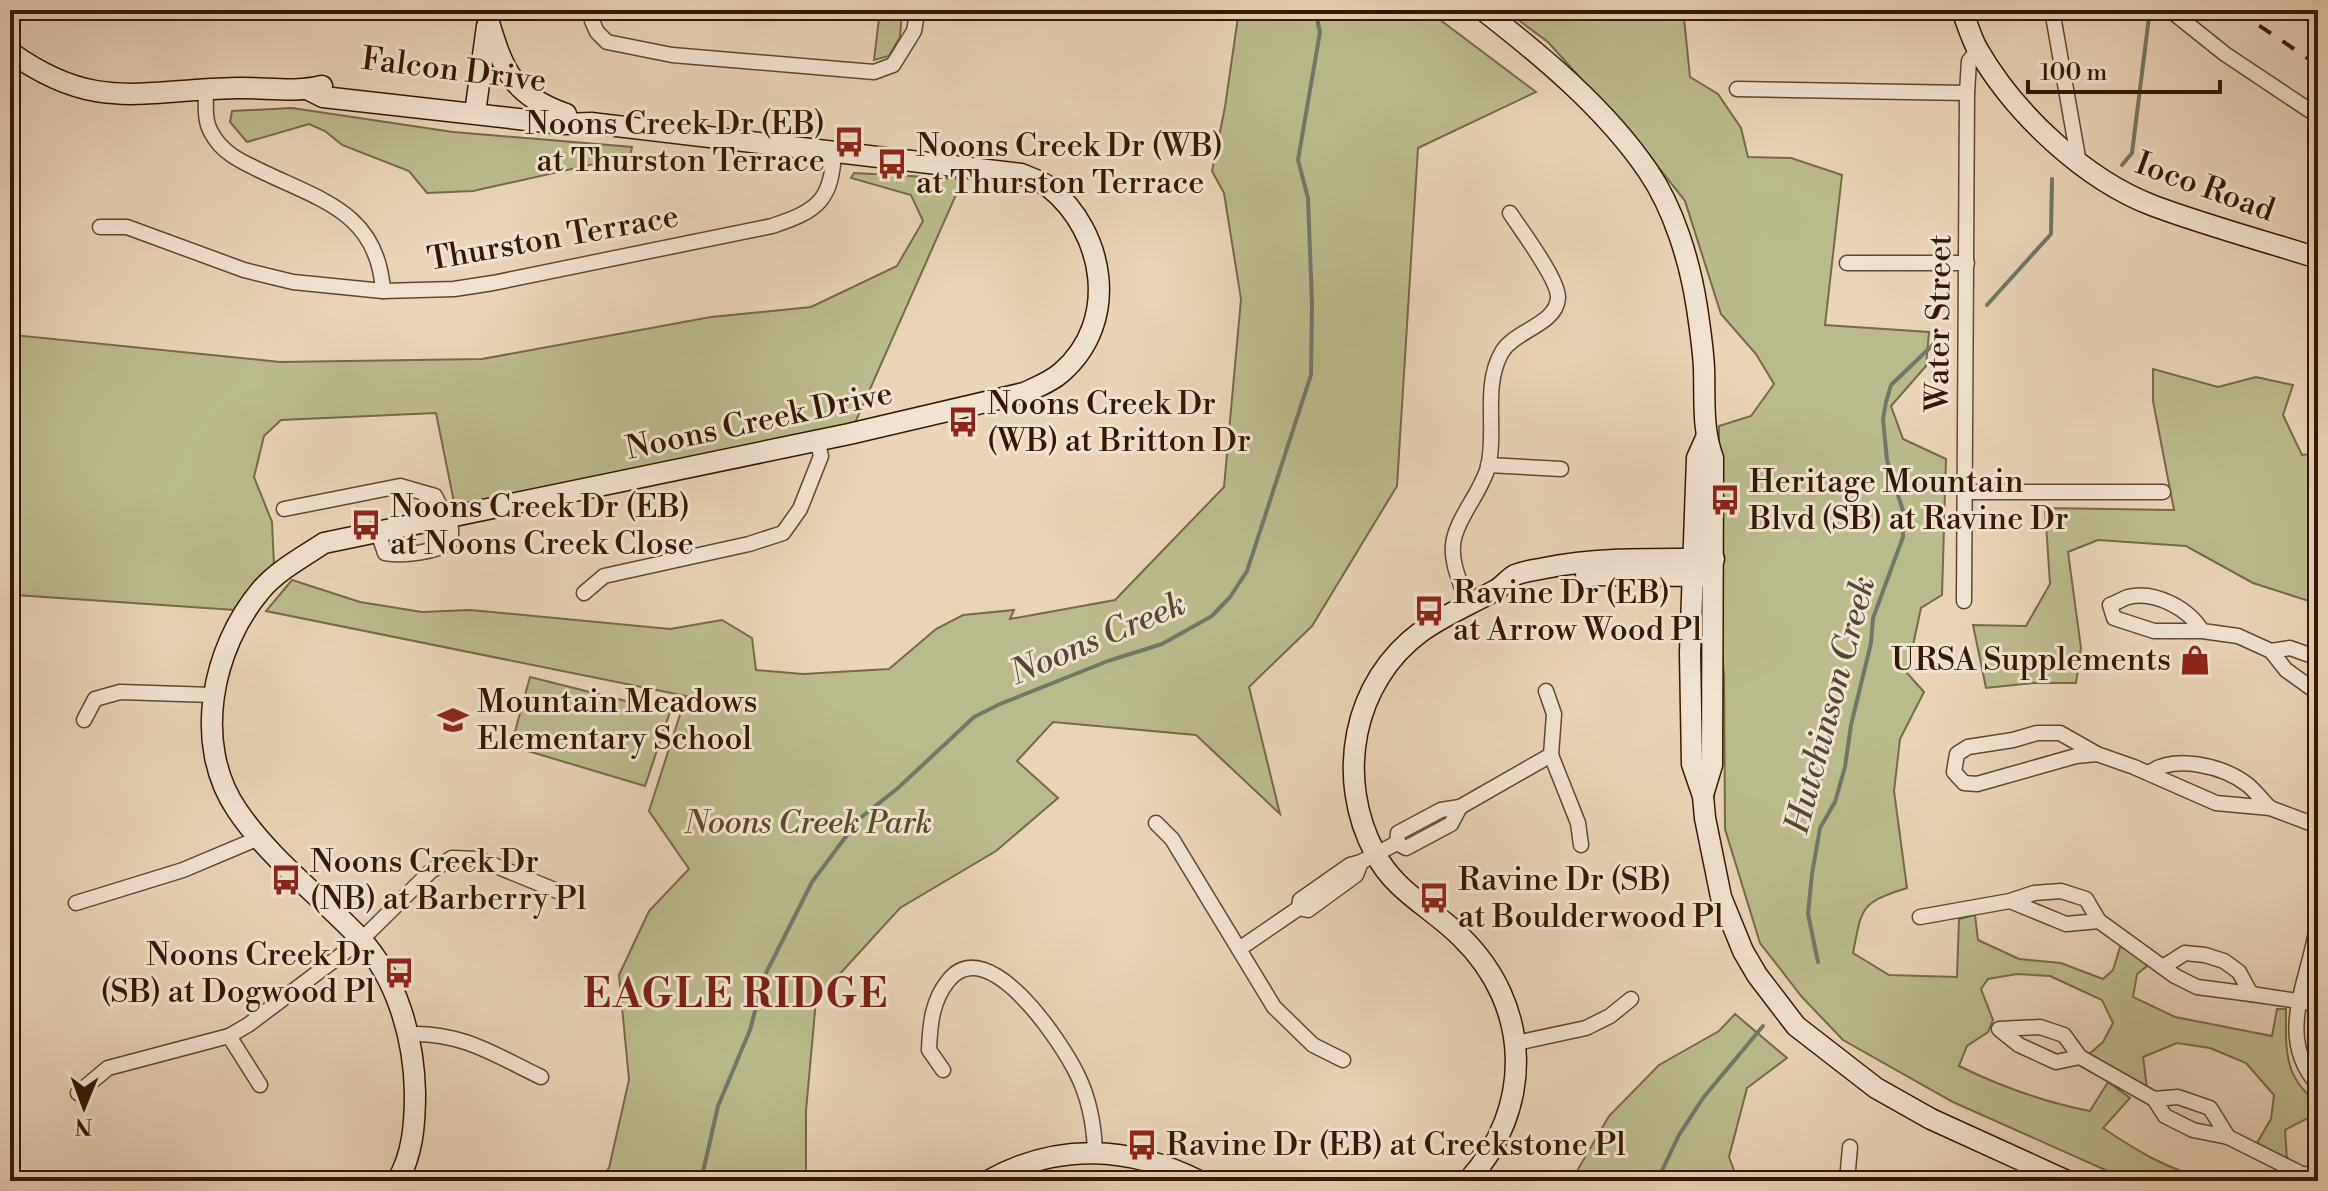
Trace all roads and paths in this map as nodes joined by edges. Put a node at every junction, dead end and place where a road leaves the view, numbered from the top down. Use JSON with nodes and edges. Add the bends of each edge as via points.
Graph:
{"nodes":[{"id":1,"x":593,"y":10,"type":"edge"},
{"id":2,"x":914,"y":10,"type":"edge"},
{"id":3,"x":1483,"y":10,"type":"edge"},
{"id":4,"x":1962,"y":10,"type":"edge"},
{"id":5,"x":2052,"y":10,"type":"edge"},
{"id":6,"x":2170,"y":10,"type":"edge"},
{"id":7,"x":489,"y":15,"type":"edge"},
{"id":8,"x":1978,"y":49,"type":"junction"},
{"id":9,"x":10,"y":52,"type":"edge"},
{"id":10,"x":1737,"y":89,"type":"dead end"},
{"id":11,"x":206,"y":90,"type":"junction"},
{"id":12,"x":1967,"y":93,"type":"junction"},
{"id":13,"x":476,"y":107,"type":"junction"},
{"id":14,"x":566,"y":114,"type":"junction"},
{"id":15,"x":2318,"y":116,"type":"edge"},
{"id":16,"x":591,"y":123,"type":"junction"},
{"id":17,"x":834,"y":151,"type":"junction"},
{"id":18,"x":2079,"y":163,"type":"junction"},
{"id":19,"x":1510,"y":213,"type":"dead end"},
{"id":20,"x":100,"y":227,"type":"dead end"},
{"id":21,"x":2318,"y":258,"type":"edge"},
{"id":22,"x":1847,"y":263,"type":"dead end"},
{"id":23,"x":1967,"y":263,"type":"junction"},
{"id":24,"x":383,"y":291,"type":"junction"},
{"id":25,"x":817,"y":440,"type":"junction"},
{"id":26,"x":1488,"y":465,"type":"junction"},
{"id":27,"x":1561,"y":469,"type":"dead end"},
{"id":28,"x":1965,"y":492,"type":"junction"},
{"id":29,"x":2163,"y":492,"type":"dead end"},
{"id":30,"x":284,"y":509,"type":"dead end"},
{"id":31,"x":445,"y":517,"type":"junction"},
{"id":32,"x":377,"y":530,"type":"junction"},
{"id":33,"x":1704,"y":568,"type":"junction"},
{"id":34,"x":584,"y":593,"type":"dead end"},
{"id":35,"x":1964,"y":601,"type":"dead end"},
{"id":36,"x":1467,"y":604,"type":"junction"},
{"id":37,"x":2202,"y":631,"type":"junction"},
{"id":38,"x":2271,"y":651,"type":"junction"},
{"id":39,"x":2318,"y":658,"type":"edge"},
{"id":40,"x":1546,"y":691,"type":"dead end"},
{"id":41,"x":2318,"y":693,"type":"edge"},
{"id":42,"x":213,"y":695,"type":"junction"},
{"id":43,"x":84,"y":720,"type":"dead end"},
{"id":44,"x":2097,"y":754,"type":"junction"},
{"id":45,"x":1551,"y":755,"type":"junction"},
{"id":46,"x":2149,"y":773,"type":"junction"},
{"id":47,"x":2270,"y":808,"type":"junction"},
{"id":48,"x":1156,"y":823,"type":"dead end"},
{"id":49,"x":2318,"y":827,"type":"edge"},
{"id":50,"x":259,"y":838,"type":"junction"},
{"id":51,"x":1581,"y":845,"type":"dead end"},
{"id":52,"x":1368,"y":858,"type":"junction"},
{"id":53,"x":562,"y":893,"type":"dead end"},
{"id":54,"x":2010,"y":901,"type":"junction"},
{"id":55,"x":76,"y":903,"type":"dead end"},
{"id":56,"x":1920,"y":917,"type":"dead end"},
{"id":57,"x":2318,"y":917,"type":"edge"},
{"id":58,"x":2099,"y":921,"type":"junction"},
{"id":59,"x":361,"y":940,"type":"junction"},
{"id":60,"x":1239,"y":949,"type":"junction"},
{"id":61,"x":2163,"y":967,"type":"junction"},
{"id":62,"x":2251,"y":994,"type":"junction"},
{"id":63,"x":1631,"y":999,"type":"dead end"},
{"id":64,"x":2300,"y":1000,"type":"junction"},
{"id":65,"x":2318,"y":1004,"type":"edge"},
{"id":66,"x":409,"y":1034,"type":"junction"},
{"id":67,"x":229,"y":1036,"type":"junction"},
{"id":68,"x":1516,"y":1043,"type":"junction"},
{"id":69,"x":2080,"y":1057,"type":"junction"},
{"id":70,"x":1343,"y":1060,"type":"dead end"},
{"id":71,"x":943,"y":1070,"type":"dead end"},
{"id":72,"x":541,"y":1077,"type":"dead end"},
{"id":73,"x":260,"y":1085,"type":"dead end"},
{"id":74,"x":2318,"y":1085,"type":"edge"},
{"id":75,"x":78,"y":1093,"type":"dead end"},
{"id":76,"x":2154,"y":1099,"type":"junction"},
{"id":77,"x":2228,"y":1137,"type":"junction"},
{"id":78,"x":1850,"y":1147,"type":"dead end"},
{"id":79,"x":1095,"y":1151,"type":"junction"},
{"id":80,"x":2313,"y":1175,"type":"edge"},
{"id":81,"x":404,"y":1179,"type":"edge"},
{"id":82,"x":988,"y":1181,"type":"edge"},
{"id":83,"x":1199,"y":1181,"type":"edge"},
{"id":84,"x":1468,"y":1181,"type":"edge"},
{"id":85,"x":1847,"y":1181,"type":"edge"},
{"id":86,"x":2067,"y":1181,"type":"edge"}],
"edges":[{"from":1,"to":2,"type":"street","via":[[592,21],[607,42],[672,55],[874,72],[893,65],[914,31]]},
{"from":3,"to":33,"type":"street","via":[[1613,126],[1649,172],[1673,222],[1694,286],[1703,353],[1706,438],[1697,458]]},
{"from":4,"to":8,"type":"street","name":"Ioco Road"},
{"from":5,"to":18,"type":"street"},
{"from":6,"to":15,"type":"street"},
{"from":7,"to":13,"type":"street"},
{"from":7,"to":14,"type":"street","via":[[500,60],[515,85],[542,106]]},
{"from":8,"to":12,"type":"street","name":"Water Street","via":[[1969,61]]},
{"from":8,"to":18,"type":"street","name":"Ioco Road","via":[[2040,128]]},
{"from":9,"to":11,"type":"street","name":"Falcon Drive","via":[[47,76],[86,90],[136,96]]},
{"from":10,"to":12,"type":"street"},
{"from":11,"to":13,"type":"street","name":"Falcon Drive","via":[[272,87],[309,90],[323,97]]},
{"from":11,"to":24,"type":"street","name":"Thurston Terrace","via":[[206,120],[217,143],[238,160],[328,203],[358,224],[380,266]]},
{"from":12,"to":23,"type":"street","name":"Water Street"},
{"from":13,"to":14,"type":"street","name":"Falcon Drive"},
{"from":13,"to":16,"type":"street","name":"Noons Creek Drive","via":[[563,124]]},
{"from":14,"to":16,"type":"street","name":"Falcon Drive"},
{"from":16,"to":17,"type":"street","name":"Noons Creek Drive"},
{"from":17,"to":24,"type":"street","name":"Thurston Terrace","via":[[822,201],[795,219],[493,283]]},
{"from":17,"to":25,"type":"street","name":"Noons Creek Drive","via":[[1021,174],[1047,185],[1090,240],[1099,292],[1082,347],[1046,383],[992,402]]},
{"from":18,"to":21,"type":"street","name":"Ioco Road","via":[[2152,205]]},
{"from":19,"to":26,"type":"street","via":[[1558,293],[1557,316],[1519,333],[1503,349],[1493,386]]},
{"from":20,"to":24,"type":"street","via":[[127,227],[244,270],[293,282]]},
{"from":22,"to":23,"type":"street"},
{"from":23,"to":28,"type":"street","name":"Water Street"},
{"from":25,"to":31,"type":"street","name":"Noons Creek Drive"},
{"from":25,"to":34,"type":"street","via":[[821,456],[800,509],[783,533],[604,576]]},
{"from":26,"to":27,"type":"street"},
{"from":26,"to":36,"type":"street","via":[[1453,539],[1452,555]]},
{"from":28,"to":29,"type":"street"},
{"from":28,"to":35,"type":"street","name":"Water Street"},
{"from":30,"to":31,"type":"street","via":[[400,486],[435,496]]},
{"from":31,"to":32,"type":"street","name":"Noons Creek Drive"},
{"from":31,"to":32,"type":"street","via":[[451,541],[444,547],[385,553]]},
{"from":32,"to":42,"type":"street","name":"Noons Creek Drive","via":[[324,543],[261,590],[224,648]]},
{"from":33,"to":36,"type":"street","via":[[1615,559],[1574,563],[1516,575]]},
{"from":33,"to":86,"type":"street","via":[[1712,765],[1703,796],[1705,818],[1721,897],[1757,975],[1790,1020],[1899,1103]]},
{"from":36,"to":52,"type":"street","via":[[1399,652],[1376,682],[1362,713],[1353,780]]},
{"from":37,"to":37,"type":"street","via":[[2193,616],[2168,602],[2130,596],[2110,605],[2114,618],[2154,631]]},
{"from":37,"to":38,"type":"street","via":[[2238,636]]},
{"from":38,"to":39,"type":"street","via":[[2290,648]]},
{"from":38,"to":41,"type":"street","via":[[2286,670]]},
{"from":40,"to":45,"type":"street","via":[[1554,714]]},
{"from":42,"to":43,"type":"street","via":[[120,692],[95,699]]},
{"from":42,"to":50,"type":"street","name":"Noons Creek Drive","via":[[214,760],[235,808]]},
{"from":44,"to":44,"type":"street","via":[[2060,733],[2037,733],[1968,747],[1957,754],[1954,772],[1964,783],[1977,784]]},
{"from":44,"to":46,"type":"street"},
{"from":45,"to":51,"type":"street","via":[[1578,823]]},
{"from":45,"to":52,"type":"street","via":[[1460,807],[1441,810],[1398,833],[1397,843]]},
{"from":46,"to":47,"type":"street","via":[[2216,803]]},
{"from":46,"to":47,"type":"street","via":[[2160,765],[2188,763],[2215,769],[2247,784]]},
{"from":47,"to":49,"type":"street"},
{"from":48,"to":60,"type":"street","via":[[1172,839]]},
{"from":50,"to":55,"type":"street","via":[[183,870]]},
{"from":50,"to":59,"type":"street","name":"Noons Creek Drive"},
{"from":52,"to":60,"type":"street","via":[[1300,900],[1299,908]]},
{"from":52,"to":68,"type":"street","via":[[1483,960],[1502,995]]},
{"from":53,"to":59,"type":"street","via":[[479,859],[452,858],[431,871]]},
{"from":54,"to":56,"type":"street"},
{"from":54,"to":58,"type":"street","via":[[2066,924]]},
{"from":54,"to":58,"type":"street","via":[[2061,891],[2086,899]]},
{"from":57,"to":64,"type":"street"},
{"from":58,"to":61,"type":"street"},
{"from":59,"to":66,"type":"street","name":"Noons Creek Drive","via":[[389,981]]},
{"from":59,"to":67,"type":"street"},
{"from":60,"to":70,"type":"street","via":[[1274,1007],[1313,1045]]},
{"from":61,"to":62,"type":"street","via":[[2197,987]]},
{"from":61,"to":62,"type":"street","via":[[2185,953],[2205,955],[2239,972]]},
{"from":62,"to":64,"type":"street"},
{"from":63,"to":68,"type":"street","via":[[1586,1028]]},
{"from":64,"to":65,"type":"street"},
{"from":64,"to":74,"type":"street","via":[[2298,1053]]},
{"from":66,"to":72,"type":"street","via":[[463,1040]]},
{"from":66,"to":81,"type":"street","name":"Noons Creek Drive","via":[[415,1129]]},
{"from":67,"to":73,"type":"street"},
{"from":67,"to":75,"type":"street","via":[[108,1068]]},
{"from":68,"to":84,"type":"street","via":[[1516,1079],[1506,1121]]},
{"from":69,"to":69,"type":"street","via":[[2064,1035],[2040,1027],[1999,1029],[2056,1062]]},
{"from":69,"to":76,"type":"street"},
{"from":71,"to":79,"type":"street","via":[[929,1050],[935,1005],[962,968],[983,969],[1015,990],[1066,1052],[1087,1098]]},
{"from":76,"to":77,"type":"street","via":[[2165,1116],[2193,1130]]},
{"from":76,"to":77,"type":"street","via":[[2178,1097],[2210,1108]]},
{"from":77,"to":80,"type":"street"},
{"from":78,"to":85,"type":"street"},
{"from":79,"to":82,"type":"street","via":[[1044,1157]]},
{"from":79,"to":83,"type":"street","via":[[1163,1164]]}]}
